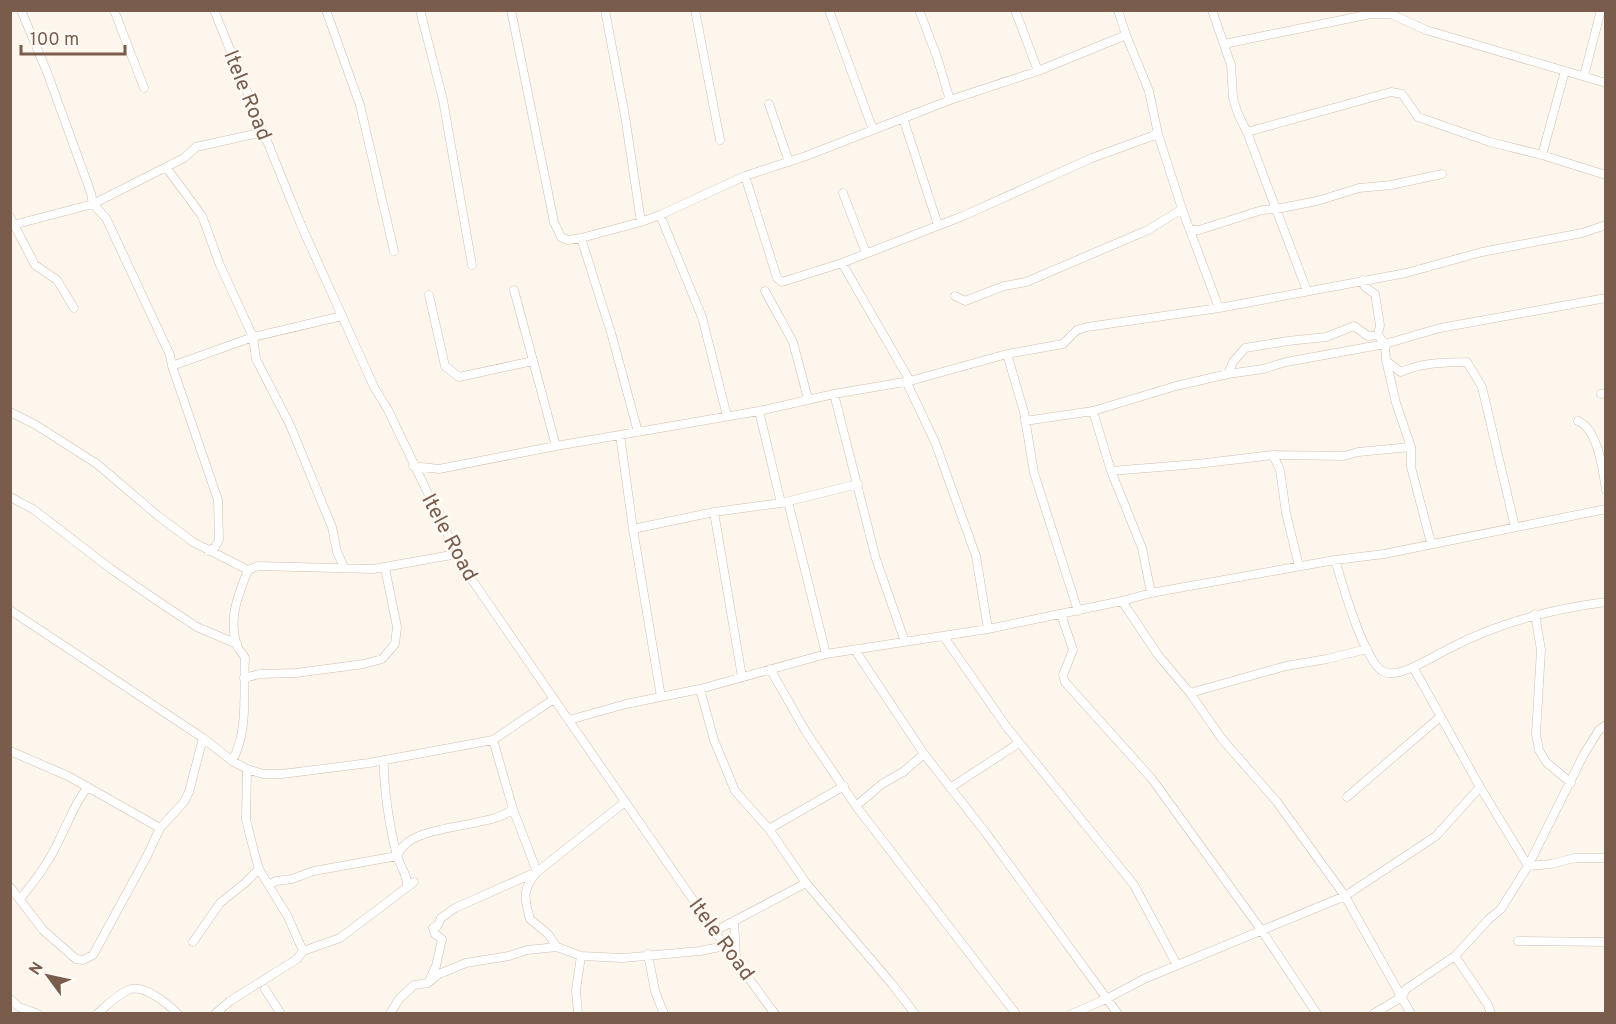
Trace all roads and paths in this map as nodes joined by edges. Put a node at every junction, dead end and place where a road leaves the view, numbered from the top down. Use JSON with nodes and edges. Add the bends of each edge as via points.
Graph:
{"nodes":[{"id":1,"x":21,"y":10,"type":"edge"},
{"id":2,"x":114,"y":10,"type":"edge"},
{"id":3,"x":214,"y":10,"type":"edge"},
{"id":4,"x":326,"y":10,"type":"edge"},
{"id":5,"x":420,"y":10,"type":"edge"},
{"id":6,"x":511,"y":10,"type":"edge"},
{"id":7,"x":605,"y":10,"type":"edge"},
{"id":8,"x":695,"y":10,"type":"edge"},
{"id":9,"x":829,"y":10,"type":"edge"},
{"id":10,"x":919,"y":10,"type":"edge"},
{"id":11,"x":1015,"y":10,"type":"edge"},
{"id":12,"x":1118,"y":10,"type":"edge"},
{"id":13,"x":1212,"y":10,"type":"edge"},
{"id":14,"x":1601,"y":10,"type":"edge"},
{"id":15,"x":1368,"y":12,"type":"edge"},
{"id":16,"x":1126,"y":35,"type":"junction"},
{"id":17,"x":1224,"y":44,"type":"junction"},
{"id":18,"x":1038,"y":71,"type":"junction"},
{"id":19,"x":1565,"y":71,"type":"junction"},
{"id":20,"x":1584,"y":76,"type":"junction"},
{"id":21,"x":1605,"y":83,"type":"edge"},
{"id":22,"x":144,"y":88,"type":"dead end"},
{"id":23,"x":950,"y":100,"type":"junction"},
{"id":24,"x":769,"y":104,"type":"dead end"},
{"id":25,"x":903,"y":118,"type":"junction"},
{"id":26,"x":873,"y":129,"type":"junction"},
{"id":27,"x":263,"y":132,"type":"junction"},
{"id":28,"x":1247,"y":132,"type":"junction"},
{"id":29,"x":1158,"y":134,"type":"junction"},
{"id":30,"x":720,"y":140,"type":"dead end"},
{"id":31,"x":1542,"y":155,"type":"junction"},
{"id":32,"x":789,"y":162,"type":"junction"},
{"id":33,"x":166,"y":167,"type":"junction"},
{"id":34,"x":1442,"y":174,"type":"dead end"},
{"id":35,"x":1605,"y":175,"type":"edge"},
{"id":36,"x":744,"y":176,"type":"junction"},
{"id":37,"x":843,"y":193,"type":"dead end"},
{"id":38,"x":93,"y":204,"type":"junction"},
{"id":39,"x":1182,"y":209,"type":"junction"},
{"id":40,"x":1276,"y":209,"type":"junction"},
{"id":41,"x":660,"y":215,"type":"junction"},
{"id":42,"x":12,"y":221,"type":"edge"},
{"id":43,"x":641,"y":222,"type":"junction"},
{"id":44,"x":938,"y":225,"type":"junction"},
{"id":45,"x":1605,"y":225,"type":"edge"},
{"id":46,"x":1190,"y":230,"type":"junction"},
{"id":47,"x":581,"y":238,"type":"junction"},
{"id":48,"x":393,"y":251,"type":"dead end"},
{"id":49,"x":866,"y":253,"type":"junction"},
{"id":50,"x":842,"y":263,"type":"junction"},
{"id":51,"x":472,"y":265,"type":"dead end"},
{"id":52,"x":1364,"y":280,"type":"junction"},
{"id":53,"x":514,"y":290,"type":"dead end"},
{"id":54,"x":765,"y":291,"type":"dead end"},
{"id":55,"x":1307,"y":291,"type":"junction"},
{"id":56,"x":429,"y":295,"type":"dead end"},
{"id":57,"x":955,"y":296,"type":"dead end"},
{"id":58,"x":1605,"y":298,"type":"edge"},
{"id":59,"x":74,"y":308,"type":"dead end"},
{"id":60,"x":1219,"y":308,"type":"junction"},
{"id":61,"x":342,"y":316,"type":"junction"},
{"id":62,"x":1378,"y":335,"type":"junction"},
{"id":63,"x":253,"y":337,"type":"junction"},
{"id":64,"x":1385,"y":344,"type":"junction"},
{"id":65,"x":1007,"y":354,"type":"junction"},
{"id":66,"x":1386,"y":360,"type":"junction"},
{"id":67,"x":533,"y":362,"type":"junction"},
{"id":68,"x":172,"y":366,"type":"junction"},
{"id":69,"x":1228,"y":374,"type":"junction"},
{"id":70,"x":908,"y":381,"type":"junction"},
{"id":71,"x":834,"y":394,"type":"junction"},
{"id":72,"x":808,"y":399,"type":"junction"},
{"id":73,"x":759,"y":411,"type":"junction"},
{"id":74,"x":1093,"y":411,"type":"junction"},
{"id":75,"x":10,"y":412,"type":"edge"},
{"id":76,"x":727,"y":416,"type":"junction"},
{"id":77,"x":1025,"y":421,"type":"junction"},
{"id":78,"x":1578,"y":421,"type":"dead end"},
{"id":79,"x":638,"y":432,"type":"junction"},
{"id":80,"x":620,"y":435,"type":"junction"},
{"id":81,"x":556,"y":446,"type":"junction"},
{"id":82,"x":1411,"y":447,"type":"junction"},
{"id":83,"x":1273,"y":455,"type":"junction"},
{"id":84,"x":413,"y":466,"type":"junction"},
{"id":85,"x":1111,"y":471,"type":"junction"},
{"id":86,"x":858,"y":484,"type":"junction"},
{"id":87,"x":1605,"y":490,"type":"edge"},
{"id":88,"x":10,"y":497,"type":"edge"},
{"id":89,"x":784,"y":503,"type":"junction"},
{"id":90,"x":1605,"y":509,"type":"edge"},
{"id":91,"x":714,"y":512,"type":"junction"},
{"id":92,"x":1515,"y":527,"type":"junction"},
{"id":93,"x":633,"y":529,"type":"junction"},
{"id":94,"x":1431,"y":543,"type":"junction"},
{"id":95,"x":208,"y":551,"type":"junction"},
{"id":96,"x":457,"y":554,"type":"junction"},
{"id":97,"x":1335,"y":560,"type":"junction"},
{"id":98,"x":1299,"y":566,"type":"junction"},
{"id":99,"x":344,"y":567,"type":"junction"},
{"id":100,"x":385,"y":568,"type":"junction"},
{"id":101,"x":248,"y":570,"type":"junction"},
{"id":102,"x":1150,"y":593,"type":"junction"},
{"id":103,"x":1122,"y":601,"type":"junction"},
{"id":104,"x":1605,"y":602,"type":"edge"},
{"id":105,"x":10,"y":610,"type":"edge"},
{"id":106,"x":1078,"y":611,"type":"junction"},
{"id":107,"x":1060,"y":614,"type":"junction"},
{"id":108,"x":1535,"y":614,"type":"junction"},
{"id":109,"x":988,"y":629,"type":"junction"},
{"id":110,"x":944,"y":637,"type":"junction"},
{"id":111,"x":905,"y":642,"type":"junction"},
{"id":112,"x":237,"y":644,"type":"junction"},
{"id":113,"x":1367,"y":649,"type":"junction"},
{"id":114,"x":855,"y":650,"type":"junction"},
{"id":115,"x":826,"y":654,"type":"junction"},
{"id":116,"x":1413,"y":667,"type":"junction"},
{"id":117,"x":770,"y":669,"type":"junction"},
{"id":118,"x":742,"y":677,"type":"junction"},
{"id":119,"x":244,"y":678,"type":"junction"},
{"id":120,"x":700,"y":689,"type":"junction"},
{"id":121,"x":1190,"y":693,"type":"junction"},
{"id":122,"x":661,"y":697,"type":"junction"},
{"id":123,"x":554,"y":699,"type":"junction"},
{"id":124,"x":1440,"y":717,"type":"junction"},
{"id":125,"x":569,"y":720,"type":"junction"},
{"id":126,"x":1605,"y":725,"type":"edge"},
{"id":127,"x":203,"y":738,"type":"junction"},
{"id":128,"x":493,"y":740,"type":"junction"},
{"id":129,"x":1019,"y":743,"type":"junction"},
{"id":130,"x":10,"y":752,"type":"edge"},
{"id":131,"x":924,"y":754,"type":"junction"},
{"id":132,"x":384,"y":760,"type":"junction"},
{"id":133,"x":232,"y":761,"type":"junction"},
{"id":134,"x":369,"y":763,"type":"junction"},
{"id":135,"x":248,"y":769,"type":"junction"},
{"id":136,"x":383,"y":777,"type":"junction"},
{"id":137,"x":1571,"y":783,"type":"junction"},
{"id":138,"x":844,"y":786,"type":"junction"},
{"id":139,"x":88,"y":787,"type":"junction"},
{"id":140,"x":1480,"y":787,"type":"junction"},
{"id":141,"x":950,"y":788,"type":"junction"},
{"id":142,"x":1347,"y":797,"type":"dead end"},
{"id":143,"x":625,"y":802,"type":"junction"},
{"id":144,"x":856,"y":806,"type":"junction"},
{"id":145,"x":513,"y":809,"type":"junction"},
{"id":146,"x":160,"y":828,"type":"junction"},
{"id":147,"x":769,"y":830,"type":"junction"},
{"id":148,"x":397,"y":856,"type":"junction"},
{"id":149,"x":1605,"y":858,"type":"edge"},
{"id":150,"x":1528,"y":866,"type":"junction"},
{"id":151,"x":260,"y":869,"type":"junction"},
{"id":152,"x":537,"y":872,"type":"junction"},
{"id":153,"x":806,"y":883,"type":"junction"},
{"id":154,"x":269,"y":885,"type":"junction"},
{"id":155,"x":10,"y":887,"type":"edge"},
{"id":156,"x":1345,"y":896,"type":"junction"},
{"id":157,"x":20,"y":899,"type":"junction"},
{"id":158,"x":734,"y":921,"type":"junction"},
{"id":159,"x":715,"y":931,"type":"junction"},
{"id":160,"x":1262,"y":931,"type":"junction"},
{"id":161,"x":1518,"y":941,"type":"dead end"},
{"id":162,"x":193,"y":942,"type":"dead end"},
{"id":163,"x":1605,"y":942,"type":"edge"},
{"id":164,"x":725,"y":946,"type":"junction"},
{"id":165,"x":557,"y":947,"type":"junction"},
{"id":166,"x":303,"y":951,"type":"junction"},
{"id":167,"x":648,"y":954,"type":"junction"},
{"id":168,"x":581,"y":956,"type":"junction"},
{"id":169,"x":1455,"y":956,"type":"junction"},
{"id":170,"x":736,"y":958,"type":"junction"},
{"id":171,"x":1177,"y":965,"type":"junction"},
{"id":172,"x":428,"y":983,"type":"junction"},
{"id":173,"x":266,"y":989,"type":"dead end"},
{"id":174,"x":1402,"y":997,"type":"junction"},
{"id":175,"x":1108,"y":998,"type":"junction"},
{"id":176,"x":10,"y":999,"type":"edge"},
{"id":177,"x":38,"y":1014,"type":"edge"},
{"id":178,"x":97,"y":1014,"type":"edge"},
{"id":179,"x":178,"y":1014,"type":"edge"},
{"id":180,"x":215,"y":1014,"type":"edge"},
{"id":181,"x":281,"y":1014,"type":"edge"},
{"id":182,"x":390,"y":1014,"type":"edge"},
{"id":183,"x":578,"y":1014,"type":"edge"},
{"id":184,"x":664,"y":1014,"type":"edge"},
{"id":185,"x":775,"y":1014,"type":"edge"},
{"id":186,"x":915,"y":1014,"type":"edge"},
{"id":187,"x":1016,"y":1014,"type":"edge"},
{"id":188,"x":1072,"y":1014,"type":"edge"},
{"id":189,"x":1118,"y":1014,"type":"edge"},
{"id":190,"x":1317,"y":1014,"type":"edge"},
{"id":191,"x":1373,"y":1014,"type":"edge"},
{"id":192,"x":1411,"y":1014,"type":"edge"},
{"id":193,"x":1491,"y":1014,"type":"edge"}],
"edges":[{"from":1,"to":38,"type":"street"},
{"from":2,"to":22,"type":"street"},
{"from":3,"to":27,"type":"street","name":"Itele Road"},
{"from":4,"to":48,"type":"street","via":[[360,105]]},
{"from":5,"to":51,"type":"street","via":[[443,100]]},
{"from":6,"to":47,"type":"street","via":[[554,222],[561,237]]},
{"from":7,"to":43,"type":"street"},
{"from":8,"to":30,"type":"street"},
{"from":9,"to":26,"type":"street"},
{"from":10,"to":23,"type":"street"},
{"from":11,"to":18,"type":"street"},
{"from":12,"to":16,"type":"street"},
{"from":13,"to":17,"type":"street"},
{"from":14,"to":20,"type":"street"},
{"from":15,"to":17,"type":"street"},
{"from":15,"to":19,"type":"street","via":[[1391,14],[1426,30]]},
{"from":16,"to":18,"type":"street"},
{"from":16,"to":29,"type":"street","via":[[1149,91]]},
{"from":17,"to":28,"type":"street","via":[[1232,65],[1233,98]]},
{"from":18,"to":23,"type":"street"},
{"from":19,"to":20,"type":"street"},
{"from":19,"to":31,"type":"street"},
{"from":20,"to":21,"type":"street"},
{"from":23,"to":25,"type":"street"},
{"from":24,"to":32,"type":"street"},
{"from":25,"to":26,"type":"street"},
{"from":25,"to":44,"type":"street"},
{"from":26,"to":32,"type":"street"},
{"from":27,"to":33,"type":"street","via":[[196,147]]},
{"from":27,"to":61,"type":"street","name":"Itele Road"},
{"from":28,"to":31,"type":"street","via":[[1391,92],[1402,94],[1418,117]]},
{"from":28,"to":40,"type":"street"},
{"from":29,"to":39,"type":"street"},
{"from":29,"to":44,"type":"street","via":[[1092,158]]},
{"from":31,"to":35,"type":"street"},
{"from":32,"to":36,"type":"street"},
{"from":33,"to":38,"type":"street"},
{"from":33,"to":63,"type":"street","via":[[202,216]]},
{"from":34,"to":40,"type":"street","via":[[1359,188]]},
{"from":36,"to":41,"type":"street"},
{"from":36,"to":50,"type":"street","via":[[777,278],[788,281]]},
{"from":37,"to":49,"type":"street"},
{"from":38,"to":42,"type":"street"},
{"from":38,"to":68,"type":"street","via":[[106,218]]},
{"from":39,"to":46,"type":"street"},
{"from":39,"to":57,"type":"street","via":[[1148,230],[1026,282],[965,301]]},
{"from":40,"to":46,"type":"street"},
{"from":40,"to":55,"type":"street"},
{"from":41,"to":43,"type":"street"},
{"from":41,"to":76,"type":"street","via":[[702,317]]},
{"from":42,"to":59,"type":"street","via":[[35,265],[57,280]]},
{"from":43,"to":47,"type":"street"},
{"from":44,"to":49,"type":"street"},
{"from":45,"to":52,"type":"street"},
{"from":46,"to":60,"type":"street"},
{"from":47,"to":79,"type":"street"},
{"from":49,"to":50,"type":"street"},
{"from":50,"to":70,"type":"street"},
{"from":52,"to":55,"type":"street"},
{"from":52,"to":62,"type":"street","via":[[1365,287],[1375,294]]},
{"from":53,"to":67,"type":"street"},
{"from":54,"to":72,"type":"street","via":[[793,342]]},
{"from":55,"to":60,"type":"street"},
{"from":56,"to":67,"type":"street","via":[[445,366],[459,377]]},
{"from":58,"to":64,"type":"street","via":[[1440,328]]},
{"from":60,"to":65,"type":"street","via":[[1103,323],[1077,330],[1063,344]]},
{"from":61,"to":63,"type":"street"},
{"from":61,"to":84,"type":"street","name":"Itele Road"},
{"from":62,"to":64,"type":"street"},
{"from":62,"to":69,"type":"street","via":[[1368,336],[1354,326],[1326,338],[1245,348]]},
{"from":63,"to":68,"type":"street"},
{"from":63,"to":99,"type":"street","via":[[256,359],[305,459]]},
{"from":64,"to":66,"type":"street"},
{"from":64,"to":69,"type":"street"},
{"from":65,"to":70,"type":"street"},
{"from":65,"to":77,"type":"street"},
{"from":66,"to":82,"type":"street"},
{"from":66,"to":92,"type":"street","via":[[1401,372],[1427,364],[1470,365],[1482,387]]},
{"from":67,"to":81,"type":"street"},
{"from":68,"to":95,"type":"street","via":[[218,500],[219,540]]},
{"from":69,"to":74,"type":"street"},
{"from":70,"to":71,"type":"street"},
{"from":70,"to":109,"type":"street","via":[[935,442],[976,556]]},
{"from":71,"to":72,"type":"street"},
{"from":71,"to":86,"type":"street"},
{"from":72,"to":73,"type":"street"},
{"from":73,"to":76,"type":"street"},
{"from":73,"to":89,"type":"street"},
{"from":74,"to":77,"type":"street"},
{"from":74,"to":85,"type":"street"},
{"from":75,"to":95,"type":"street","via":[[97,464],[157,515]]},
{"from":76,"to":79,"type":"street"},
{"from":77,"to":106,"type":"street","via":[[1034,473]]},
{"from":78,"to":87,"type":"street","via":[[1592,433]]},
{"from":79,"to":80,"type":"street"},
{"from":80,"to":81,"type":"street"},
{"from":80,"to":93,"type":"street"},
{"from":81,"to":84,"type":"street","via":[[439,469]]},
{"from":82,"to":83,"type":"street","via":[[1344,456]]},
{"from":82,"to":94,"type":"street","via":[[1411,467]]},
{"from":83,"to":85,"type":"street"},
{"from":83,"to":98,"type":"street","via":[[1280,470]]},
{"from":84,"to":96,"type":"street","name":"Itele Road"},
{"from":85,"to":102,"type":"street","via":[[1142,548]]},
{"from":86,"to":89,"type":"street"},
{"from":86,"to":111,"type":"street","via":[[876,559]]},
{"from":88,"to":112,"type":"street","via":[[33,509],[111,569],[197,627]]},
{"from":89,"to":91,"type":"street"},
{"from":89,"to":115,"type":"street"},
{"from":90,"to":92,"type":"street"},
{"from":91,"to":93,"type":"street"},
{"from":91,"to":118,"type":"street"},
{"from":92,"to":94,"type":"street"},
{"from":93,"to":122,"type":"street"},
{"from":94,"to":97,"type":"street"},
{"from":95,"to":101,"type":"street"},
{"from":96,"to":100,"type":"street"},
{"from":96,"to":123,"type":"street","name":"Itele Road"},
{"from":97,"to":98,"type":"street"},
{"from":97,"to":113,"type":"street"},
{"from":98,"to":102,"type":"street"},
{"from":99,"to":100,"type":"street"},
{"from":99,"to":101,"type":"street","via":[[258,566]]},
{"from":100,"to":119,"type":"street","via":[[397,627],[395,644],[382,659]]},
{"from":101,"to":112,"type":"street","via":[[233,612]]},
{"from":102,"to":103,"type":"street"},
{"from":103,"to":106,"type":"street"},
{"from":103,"to":121,"type":"street","via":[[1158,655]]},
{"from":104,"to":108,"type":"street"},
{"from":105,"to":127,"type":"street"},
{"from":106,"to":107,"type":"street"},
{"from":107,"to":109,"type":"street"},
{"from":107,"to":160,"type":"street","via":[[1073,650],[1063,675],[1065,682],[1152,779]]},
{"from":108,"to":116,"type":"street","via":[[1475,635]]},
{"from":108,"to":137,"type":"street","via":[[1541,650],[1536,734],[1539,750],[1546,762]]},
{"from":109,"to":110,"type":"street"},
{"from":110,"to":111,"type":"street"},
{"from":110,"to":129,"type":"street"},
{"from":111,"to":114,"type":"street"},
{"from":112,"to":119,"type":"street","via":[[245,658]]},
{"from":113,"to":116,"type":"street","via":[[1384,672],[1393,674]]},
{"from":113,"to":121,"type":"street","via":[[1286,666]]},
{"from":114,"to":115,"type":"street"},
{"from":114,"to":131,"type":"street"},
{"from":115,"to":117,"type":"street"},
{"from":116,"to":124,"type":"street"},
{"from":117,"to":118,"type":"street"},
{"from":117,"to":138,"type":"street","via":[[806,732]]},
{"from":118,"to":120,"type":"street"},
{"from":119,"to":133,"type":"street","via":[[240,745]]},
{"from":120,"to":122,"type":"street"},
{"from":120,"to":147,"type":"street","via":[[714,740],[735,791]]},
{"from":121,"to":156,"type":"street"},
{"from":122,"to":125,"type":"street"},
{"from":123,"to":125,"type":"street","name":"Itele Road"},
{"from":123,"to":128,"type":"street"},
{"from":124,"to":140,"type":"street"},
{"from":124,"to":142,"type":"street"},
{"from":125,"to":143,"type":"street","name":"Itele Road"},
{"from":126,"to":137,"type":"street","via":[[1593,739]]},
{"from":127,"to":133,"type":"street"},
{"from":127,"to":146,"type":"street","via":[[189,792]]},
{"from":128,"to":132,"type":"street"},
{"from":128,"to":145,"type":"street"},
{"from":129,"to":141,"type":"street"},
{"from":129,"to":171,"type":"street","via":[[1134,885]]},
{"from":130,"to":139,"type":"street"},
{"from":131,"to":141,"type":"street"},
{"from":131,"to":144,"type":"street"},
{"from":132,"to":134,"type":"street"},
{"from":132,"to":136,"type":"street"},
{"from":133,"to":135,"type":"street"},
{"from":134,"to":135,"type":"street","via":[[282,774]]},
{"from":134,"to":136,"type":"street"},
{"from":135,"to":151,"type":"street","via":[[246,820]]},
{"from":136,"to":148,"type":"street"},
{"from":137,"to":150,"type":"street"},
{"from":138,"to":144,"type":"street"},
{"from":138,"to":147,"type":"street"},
{"from":139,"to":146,"type":"street"},
{"from":139,"to":157,"type":"street","via":[[38,877]]},
{"from":140,"to":150,"type":"street"},
{"from":140,"to":156,"type":"street","via":[[1436,836]]},
{"from":141,"to":175,"type":"street"},
{"from":143,"to":152,"type":"street"},
{"from":143,"to":159,"type":"street","name":"Itele Road"},
{"from":144,"to":187,"type":"street"},
{"from":145,"to":148,"type":"street","via":[[411,840],[400,848]]},
{"from":145,"to":152,"type":"street"},
{"from":146,"to":157,"type":"street","via":[[97,951],[89,959],[76,959],[43,930]]},
{"from":147,"to":153,"type":"street"},
{"from":148,"to":154,"type":"street","via":[[314,871]]},
{"from":148,"to":166,"type":"street","via":[[410,884],[340,938]]},
{"from":149,"to":150,"type":"street","via":[[1575,858]]},
{"from":150,"to":169,"type":"street","via":[[1501,909]]},
{"from":151,"to":154,"type":"street"},
{"from":151,"to":162,"type":"street","via":[[220,903]]},
{"from":152,"to":165,"type":"street","via":[[525,891],[530,919]]},
{"from":152,"to":172,"type":"street","via":[[462,904],[441,918],[433,928],[442,939]]},
{"from":153,"to":158,"type":"street"},
{"from":153,"to":186,"type":"street"},
{"from":154,"to":166,"type":"street"},
{"from":155,"to":157,"type":"street"},
{"from":156,"to":160,"type":"street"},
{"from":156,"to":174,"type":"street"},
{"from":158,"to":159,"type":"street"},
{"from":158,"to":170,"type":"street"},
{"from":159,"to":164,"type":"street","name":"Itele Road"},
{"from":160,"to":171,"type":"street"},
{"from":160,"to":190,"type":"street"},
{"from":161,"to":163,"type":"street"},
{"from":164,"to":167,"type":"street"},
{"from":164,"to":170,"type":"street","name":"Itele Road"},
{"from":165,"to":168,"type":"street"},
{"from":165,"to":172,"type":"street","via":[[466,963]]},
{"from":166,"to":180,"type":"street","via":[[297,959]]},
{"from":167,"to":168,"type":"street"},
{"from":167,"to":184,"type":"street"},
{"from":168,"to":183,"type":"street","via":[[576,990]]},
{"from":169,"to":174,"type":"street","via":[[1406,989]]},
{"from":169,"to":193,"type":"street"},
{"from":170,"to":185,"type":"street","name":"Itele Road"},
{"from":171,"to":175,"type":"street"},
{"from":172,"to":182,"type":"street","via":[[414,985]]},
{"from":173,"to":181,"type":"street"},
{"from":174,"to":191,"type":"street"},
{"from":174,"to":192,"type":"street"},
{"from":175,"to":188,"type":"street"},
{"from":175,"to":189,"type":"street"},
{"from":176,"to":177,"type":"street"},
{"from":178,"to":179,"type":"street","via":[[136,988],[157,996]]}]}
